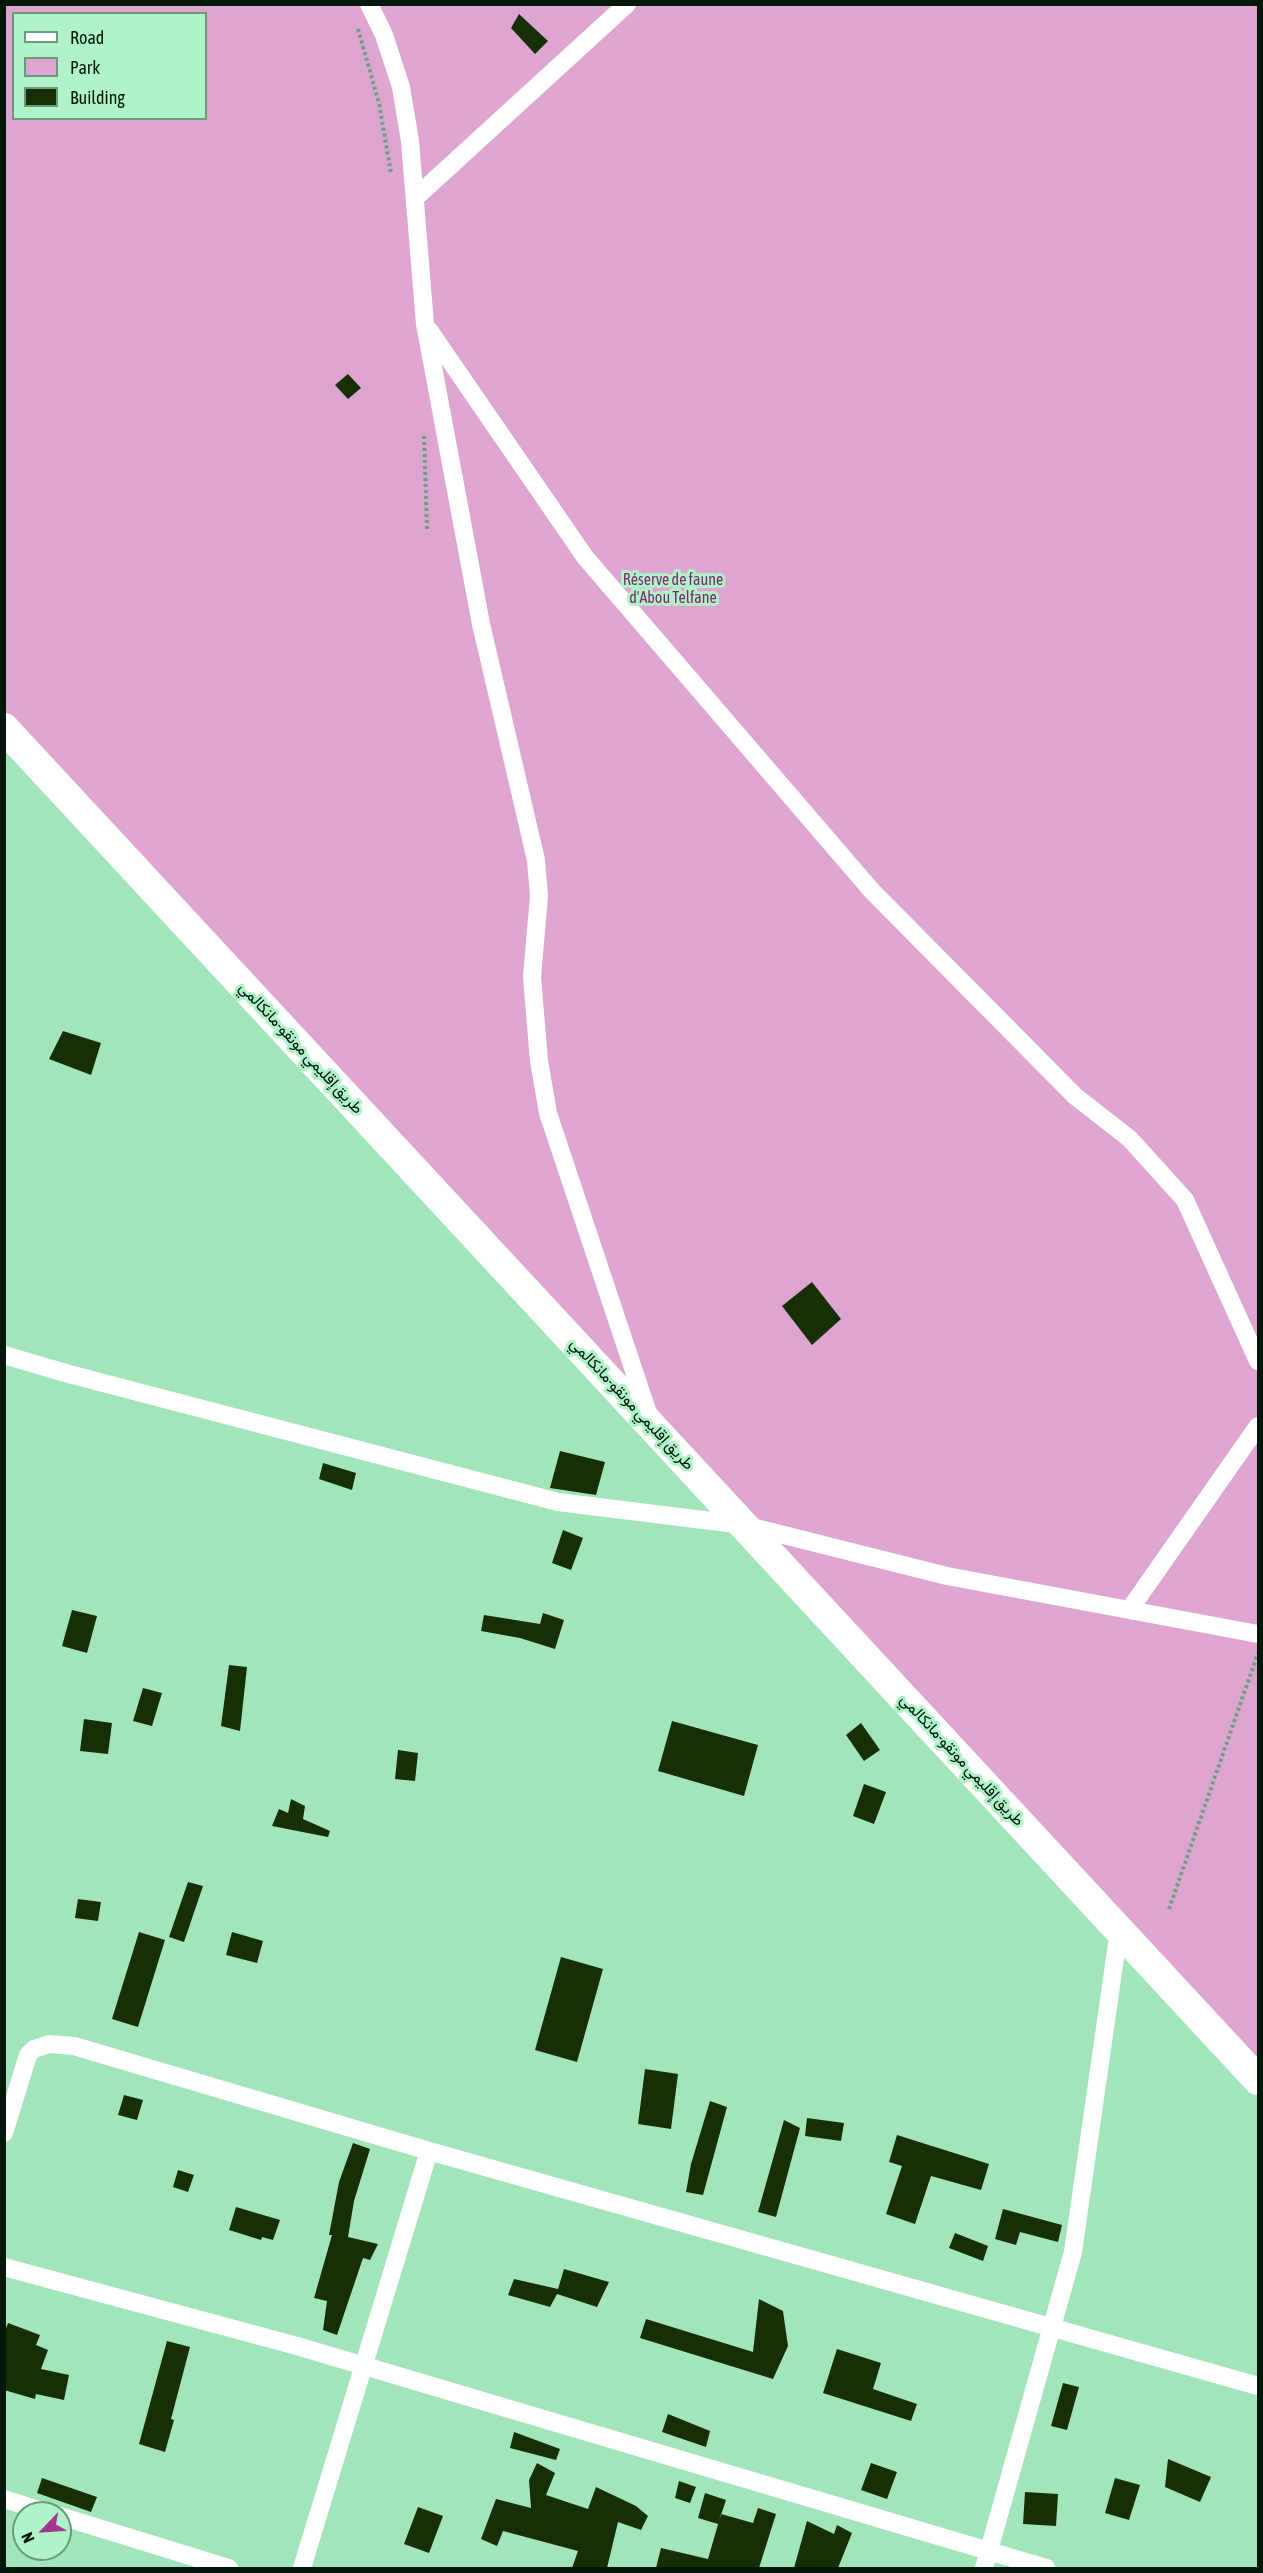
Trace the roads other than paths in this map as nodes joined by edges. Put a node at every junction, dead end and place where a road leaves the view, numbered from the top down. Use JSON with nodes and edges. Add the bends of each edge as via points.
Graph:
{"nodes":[{"id":1,"x":369,"y":4,"type":"edge"},
{"id":2,"x":627,"y":4,"type":"edge"},
{"id":3,"x":415,"y":198,"type":"junction"},
{"id":4,"x":425,"y":324,"type":"junction"},
{"id":5,"x":4,"y":728,"type":"edge"},
{"id":6,"x":4,"y":1355,"type":"edge"},
{"id":7,"x":1258,"y":1361,"type":"edge"},
{"id":8,"x":653,"y":1426,"type":"junction"},
{"id":9,"x":1258,"y":1426,"type":"edge"},
{"id":10,"x":744,"y":1525,"type":"junction"},
{"id":11,"x":1130,"y":1610,"type":"junction"},
{"id":12,"x":1258,"y":1634,"type":"edge"},
{"id":13,"x":1119,"y":1930,"type":"junction"},
{"id":14,"x":1258,"y":2080,"type":"edge"},
{"id":15,"x":4,"y":2133,"type":"edge"},
{"id":16,"x":429,"y":2151,"type":"junction"},
{"id":17,"x":4,"y":2267,"type":"edge"},
{"id":18,"x":1052,"y":2328,"type":"junction"},
{"id":19,"x":364,"y":2365,"type":"junction"},
{"id":20,"x":1258,"y":2386,"type":"edge"},
{"id":21,"x":72,"y":2520,"type":"edge"},
{"id":22,"x":986,"y":2560,"type":"edge"},
{"id":23,"x":229,"y":2568,"type":"edge"},
{"id":24,"x":302,"y":2568,"type":"edge"},
{"id":25,"x":1046,"y":2568,"type":"edge"}],
"edges":[{"from":1,"to":3,"type":"street","via":[[401,87],[411,141]]},
{"from":2,"to":3,"type":"street"},
{"from":3,"to":4,"type":"street"},
{"from":4,"to":7,"type":"street","via":[[585,557],[872,891],[1075,1096],[1130,1139],[1185,1200]]},
{"from":4,"to":8,"type":"street","via":[[481,624],[536,860],[538,896],[532,978],[548,1113]]},
{"from":5,"to":8,"type":"highway","name":"طريق إقليمي مونقو-مانكالمي"},
{"from":6,"to":10,"type":"street","via":[[558,1502]]},
{"from":8,"to":10,"type":"highway","name":"طريق إقليمي مونقو-مانكالمي"},
{"from":9,"to":11,"type":"street"},
{"from":10,"to":11,"type":"street","via":[[947,1576]]},
{"from":10,"to":13,"type":"highway","name":"طريق إقليمي مونقو-مانكالمي"},
{"from":11,"to":12,"type":"street"},
{"from":13,"to":14,"type":"highway","name":"طريق إقليمي مونقو-مانكالمي"},
{"from":13,"to":18,"type":"street","via":[[1073,2252]]},
{"from":15,"to":16,"type":"street","via":[[25,2060],[34,2049],[49,2043],[74,2046]]},
{"from":16,"to":18,"type":"street"},
{"from":16,"to":19,"type":"street"},
{"from":17,"to":19,"type":"street"},
{"from":18,"to":20,"type":"street"},
{"from":18,"to":22,"type":"street"},
{"from":19,"to":22,"type":"street"},
{"from":19,"to":24,"type":"street"},
{"from":21,"to":23,"type":"street"},
{"from":22,"to":25,"type":"street"}]}
